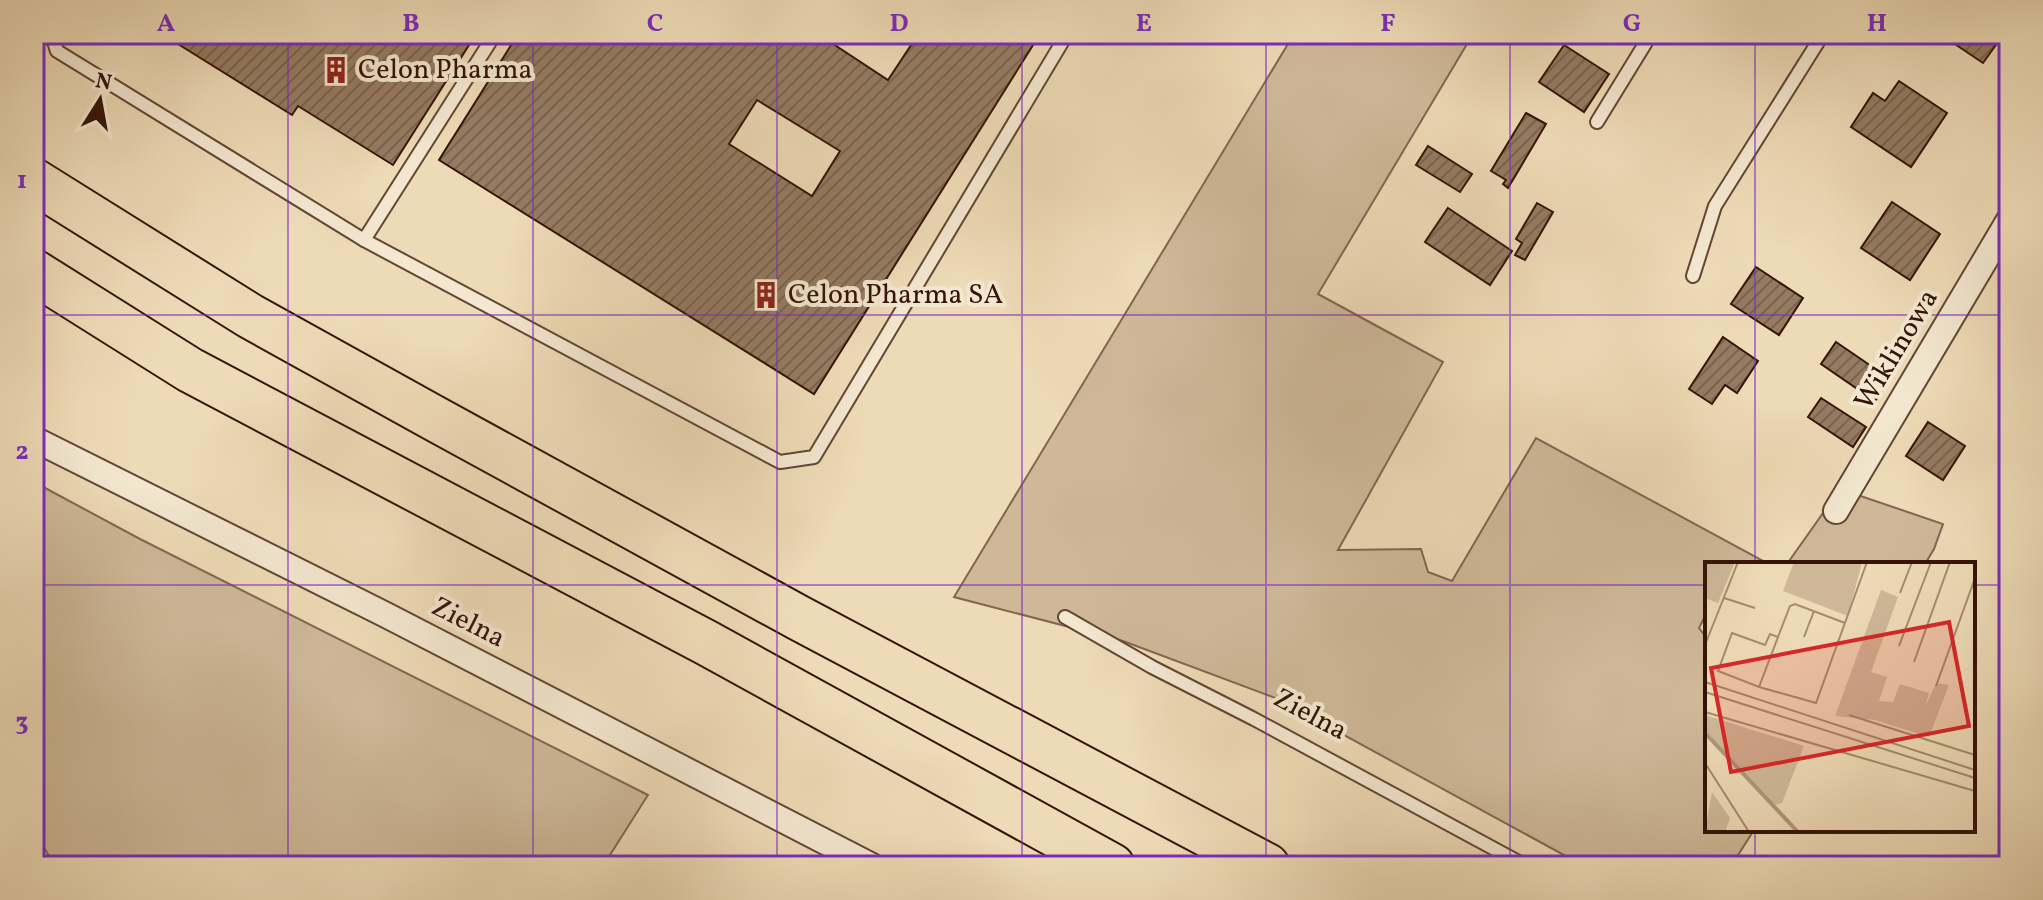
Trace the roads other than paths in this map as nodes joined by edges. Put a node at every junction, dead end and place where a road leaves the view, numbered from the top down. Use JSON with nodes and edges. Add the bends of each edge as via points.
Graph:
{"nodes":[{"id":1,"x":495,"y":34,"type":"edge"},
{"id":2,"x":1067,"y":34,"type":"edge"},
{"id":3,"x":1651,"y":34,"type":"edge"},
{"id":4,"x":1823,"y":34,"type":"edge"},
{"id":5,"x":51,"y":35,"type":"edge"},
{"id":6,"x":1597,"y":122,"type":"dead end"},
{"id":7,"x":34,"y":181,"type":"edge"},
{"id":8,"x":2009,"y":220,"type":"edge"},
{"id":9,"x":364,"y":240,"type":"junction"},
{"id":10,"x":34,"y":272,"type":"edge"},
{"id":11,"x":1693,"y":276,"type":"dead end"},
{"id":12,"x":34,"y":439,"type":"edge"},
{"id":13,"x":1836,"y":511,"type":"dead end"},
{"id":14,"x":1065,"y":617,"type":"dead end"},
{"id":15,"x":872,"y":866,"type":"edge"},
{"id":16,"x":1112,"y":866,"type":"edge"},
{"id":17,"x":1267,"y":866,"type":"edge"},
{"id":18,"x":1526,"y":866,"type":"edge"}],
"edges":[{"from":1,"to":9,"type":"lane"},
{"from":2,"to":9,"type":"lane","via":[[814,457],[780,462]]},
{"from":3,"to":6,"type":"lane"},
{"from":4,"to":11,"type":"lane","via":[[1715,206]]},
{"from":5,"to":9,"type":"lane","via":[[57,51]]},
{"from":7,"to":17,"type":"highway","via":[[250,316],[393,396]]},
{"from":8,"to":13,"type":"street","name":"Wiklinowa"},
{"from":10,"to":16,"type":"highway","via":[[190,370],[707,643]]},
{"from":12,"to":15,"type":"street","name":"Zielna"},
{"from":14,"to":18,"type":"lane","name":"Zielna"}]}
